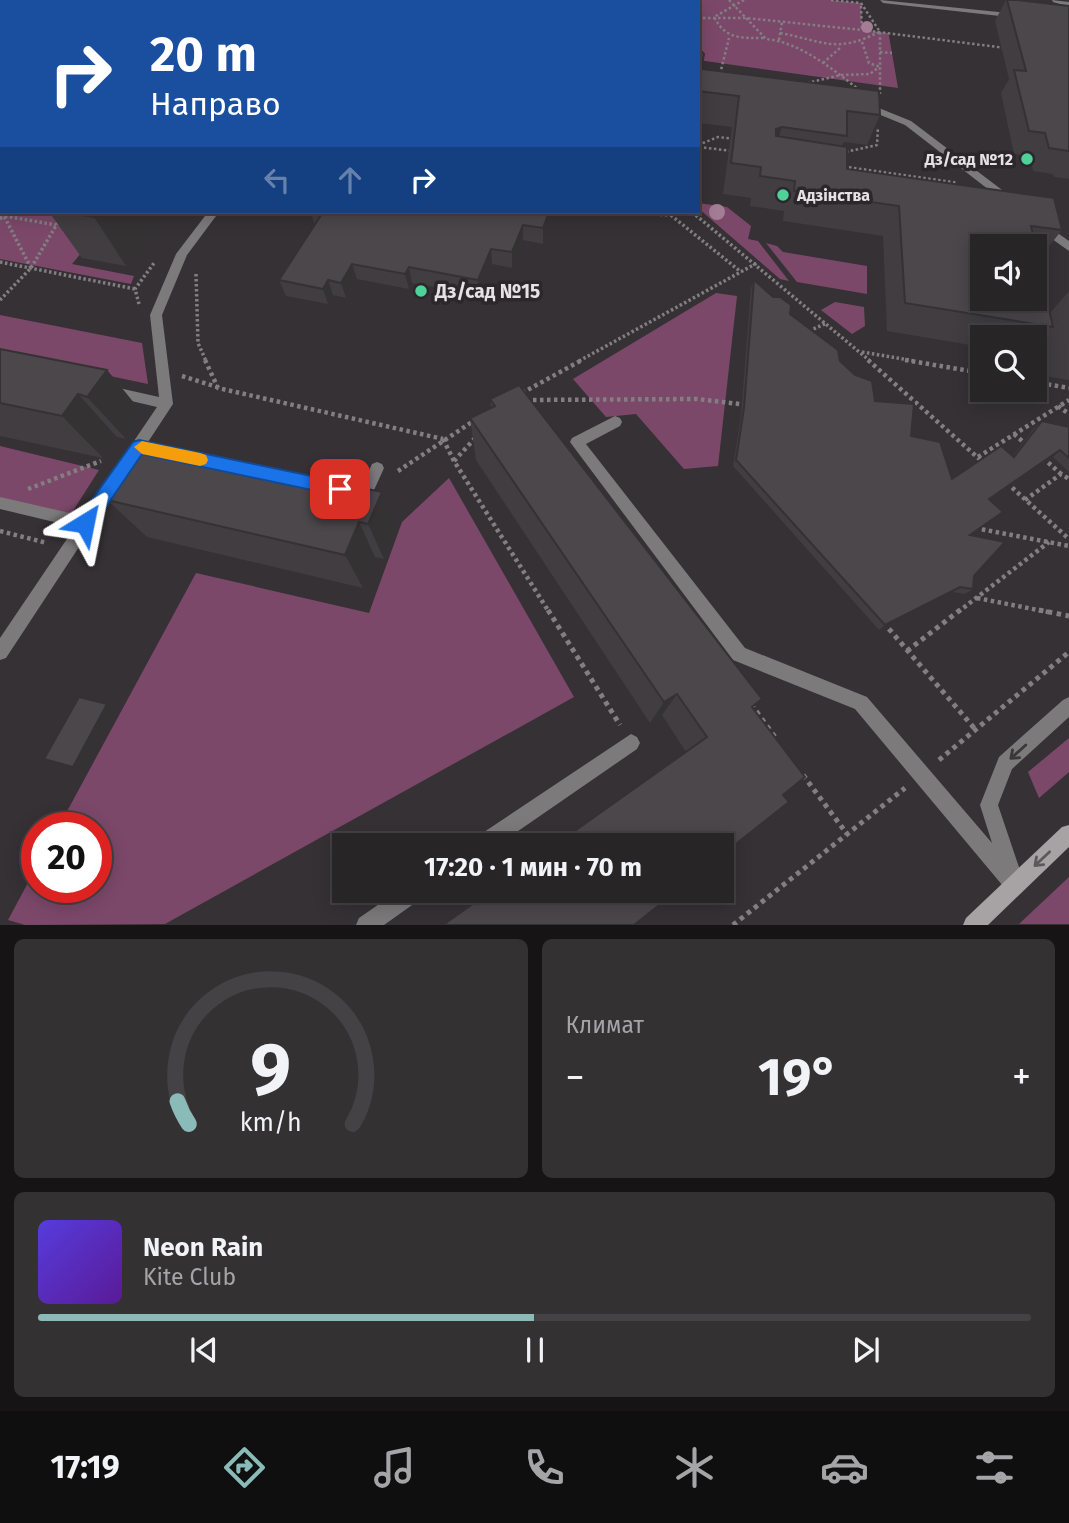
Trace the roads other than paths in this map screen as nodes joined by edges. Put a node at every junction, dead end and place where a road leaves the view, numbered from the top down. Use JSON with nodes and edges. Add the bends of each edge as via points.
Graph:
{"nodes":[{"id":1,"x":1056,"y":0,"type":"edge"},
{"id":2,"x":883,"y":1,"type":"edge"},
{"id":3,"x":1069,"y":5,"type":"edge"},
{"id":4,"x":1029,"y":17,"type":"edge"},
{"id":5,"x":853,"y":103,"type":"edge"},
{"id":6,"x":999,"y":209,"type":"edge"},
{"id":7,"x":212,"y":214,"type":"edge"},
{"id":8,"x":1034,"y":220,"type":"edge"},
{"id":9,"x":1069,"y":247,"type":"edge"},
{"id":10,"x":91,"y":387,"type":"edge"},
{"id":11,"x":166,"y":404,"type":"junction"},
{"id":12,"x":615,"y":422,"type":"dead end"},
{"id":13,"x":377,"y":468,"type":"dead end"},
{"id":14,"x":338,"y":489,"type":"edge"},
{"id":15,"x":0,"y":503,"type":"edge"},
{"id":16,"x":85,"y":523,"type":"junction"},
{"id":17,"x":0,"y":652,"type":"edge"},
{"id":18,"x":1069,"y":706,"type":"edge"},
{"id":19,"x":631,"y":743,"type":"road end"},
{"id":20,"x":500,"y":833,"type":"edge"},
{"id":21,"x":1069,"y":834,"type":"edge"},
{"id":22,"x":1015,"y":885,"type":"junction"},
{"id":23,"x":398,"y":903,"type":"edge"},
{"id":24,"x":366,"y":925,"type":"edge"},
{"id":25,"x":973,"y":925,"type":"edge"}],
"edges":[{"from":1,"to":3,"type":"lane"},
{"from":2,"to":4,"type":"lane"},
{"from":5,"to":6,"type":"lane","via":[[908,123],[1013,208]]},
{"from":7,"to":11,"type":"lane","via":[[182,254],[156,315]]},
{"from":8,"to":9,"type":"lane"},
{"from":10,"to":11,"type":"lane"},
{"from":11,"to":16,"type":"lane","via":[[145,448]]},
{"from":12,"to":22,"type":"lane","via":[[577,442],[739,654],[861,703]]},
{"from":13,"to":14,"type":"lane","via":[[365,495]]},
{"from":15,"to":16,"type":"lane"},
{"from":16,"to":17,"type":"lane"},
{"from":18,"to":22,"type":"lane","one_way":true,"via":[[1005,763],[989,805]]},
{"from":19,"to":20,"type":"lane"},
{"from":21,"to":22,"type":"main road","one_way":true},
{"from":22,"to":25,"type":"main road"},
{"from":23,"to":24,"type":"lane"}]}
